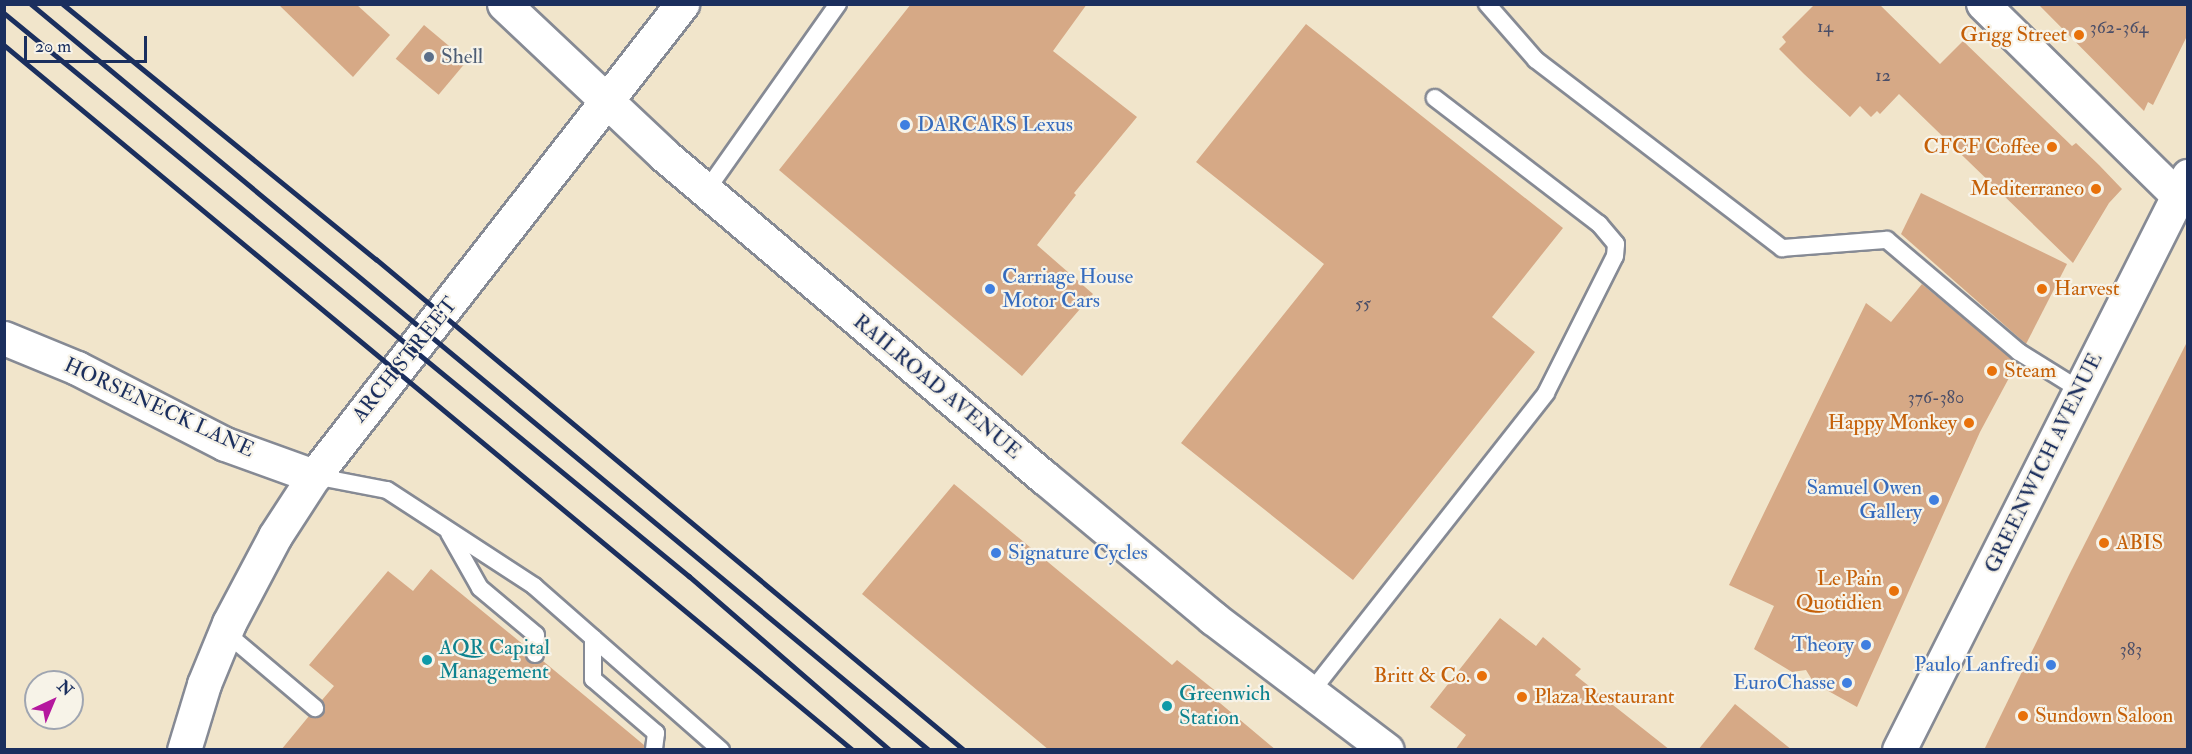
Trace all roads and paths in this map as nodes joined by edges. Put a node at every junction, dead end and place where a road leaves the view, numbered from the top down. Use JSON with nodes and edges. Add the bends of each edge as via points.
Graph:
{"nodes":[{"id":1,"x":504,"y":4,"type":"edge"},
{"id":2,"x":682,"y":4,"type":"edge"},
{"id":3,"x":838,"y":4,"type":"edge"},
{"id":4,"x":1487,"y":4,"type":"edge"},
{"id":5,"x":1983,"y":4,"type":"edge"},
{"id":6,"x":1435,"y":98,"type":"dead end"},
{"id":7,"x":608,"y":102,"type":"junction"},
{"id":8,"x":2183,"y":186,"type":"edge"},
{"id":9,"x":706,"y":191,"type":"junction"},
{"id":10,"x":4,"y":338,"type":"edge"},
{"id":11,"x":2080,"y":390,"type":"junction"},
{"id":12,"x":314,"y":476,"type":"junction"},
{"id":13,"x":447,"y":530,"type":"junction"},
{"id":14,"x":225,"y":632,"type":"junction"},
{"id":15,"x":594,"y":638,"type":"junction"},
{"id":16,"x":535,"y":654,"type":"dead end"},
{"id":17,"x":1311,"y":692,"type":"junction"},
{"id":18,"x":315,"y":708,"type":"dead end"},
{"id":19,"x":184,"y":750,"type":"edge"},
{"id":20,"x":654,"y":750,"type":"edge"},
{"id":21,"x":721,"y":750,"type":"edge"},
{"id":22,"x":1387,"y":750,"type":"edge"},
{"id":23,"x":1899,"y":750,"type":"edge"}],
"edges":[{"from":1,"to":7,"type":"main road","name":"RAILROAD AVENUE"},
{"from":2,"to":7,"type":"main road","name":"ARCH STREET"},
{"from":3,"to":9,"type":"lane"},
{"from":4,"to":11,"type":"lane","via":[[1536,60],[1782,248],[1887,240],[2019,352]]},
{"from":5,"to":8,"type":"street"},
{"from":6,"to":17,"type":"lane","via":[[1599,224],[1616,244],[1615,256],[1546,393]]},
{"from":7,"to":9,"type":"main road","name":"RAILROAD AVENUE"},
{"from":7,"to":12,"type":"main road","name":"ARCH STREET"},
{"from":8,"to":11,"type":"main road","name":"GREENWICH AVENUE"},
{"from":9,"to":17,"type":"main road","name":"RAILROAD AVENUE","via":[[1195,603]]},
{"from":10,"to":12,"type":"main road","name":"HORSENECK LANE","via":[[77,368],[225,444]]},
{"from":11,"to":23,"type":"main road","name":"GREENWICH AVENUE"},
{"from":12,"to":13,"type":"lane","via":[[387,490]]},
{"from":12,"to":14,"type":"main road","name":"ARCH STREET","via":[[275,536]]},
{"from":13,"to":15,"type":"lane","via":[[534,586]]},
{"from":13,"to":16,"type":"lane","via":[[480,588],[536,635]]},
{"from":14,"to":18,"type":"lane"},
{"from":14,"to":19,"type":"main road","name":"ARCH STREET"},
{"from":15,"to":20,"type":"lane","via":[[593,678],[656,733]]},
{"from":15,"to":21,"type":"lane"},
{"from":17,"to":22,"type":"main road","name":"RAILROAD AVENUE"}]}
